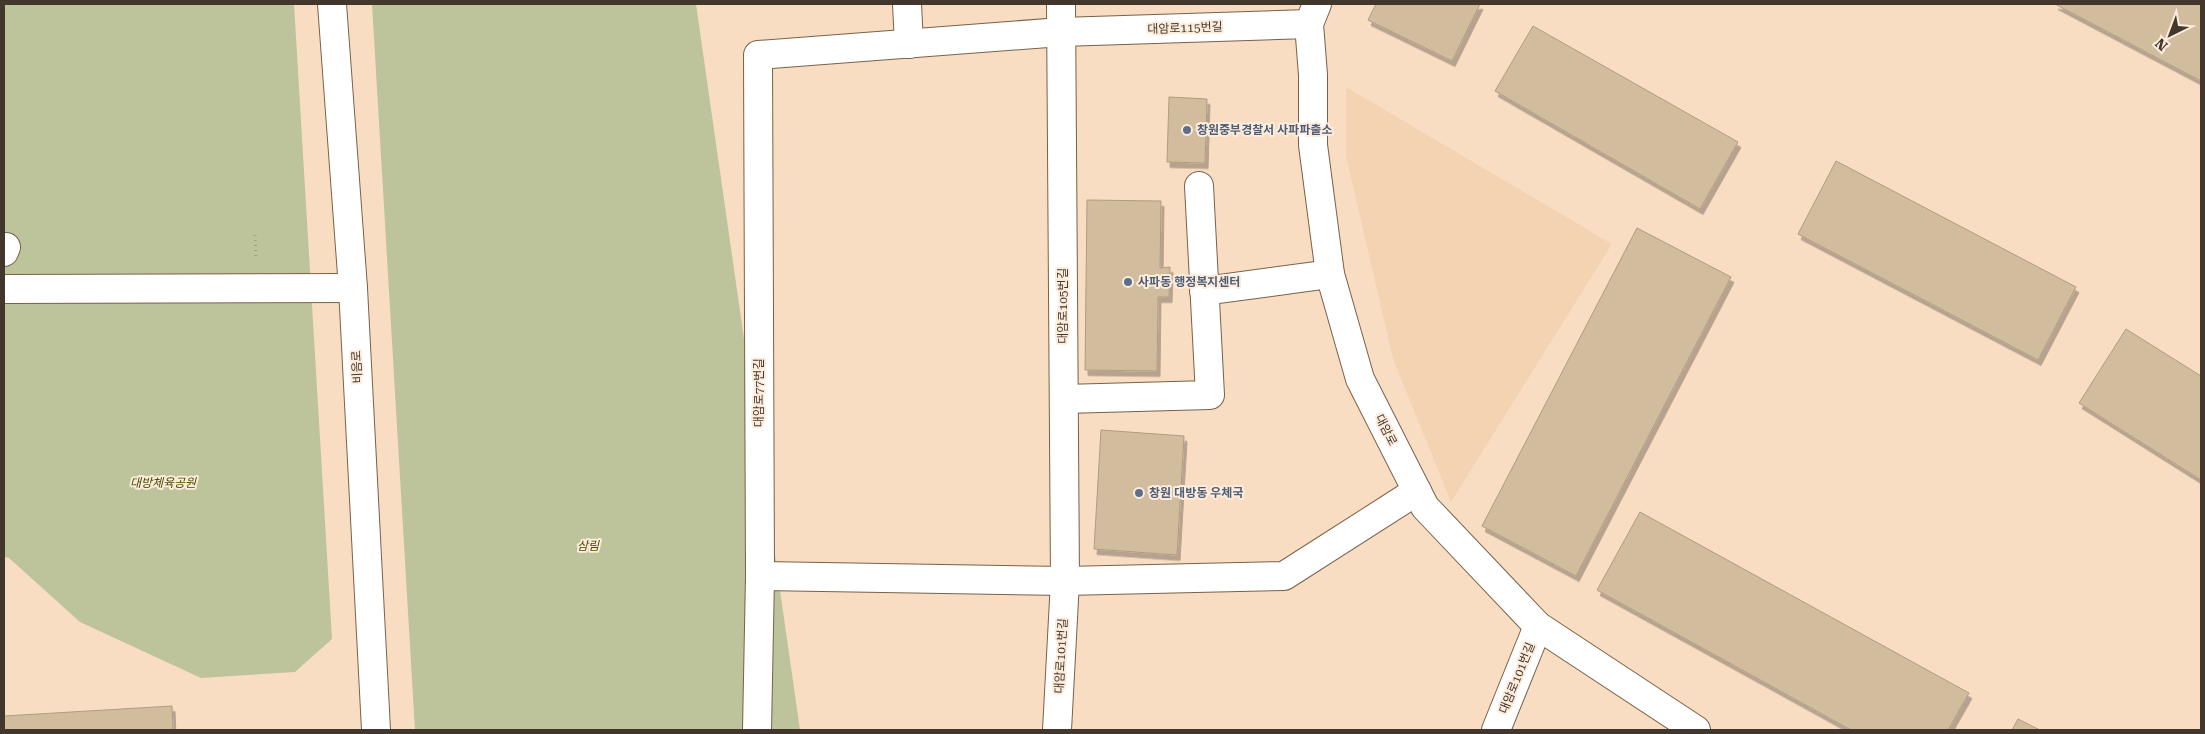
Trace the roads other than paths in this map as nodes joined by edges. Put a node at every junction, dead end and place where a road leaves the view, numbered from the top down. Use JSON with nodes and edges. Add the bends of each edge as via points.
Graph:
{"nodes":[{"id":1,"x":332,"y":4,"type":"edge"},
{"id":2,"x":907,"y":4,"type":"edge"},
{"id":3,"x":1061,"y":4,"type":"edge"},
{"id":4,"x":1313,"y":14,"type":"edge"},
{"id":5,"x":1061,"y":32,"type":"junction"},
{"id":6,"x":909,"y":44,"type":"junction"},
{"id":7,"x":758,"y":55,"type":"joint"},
{"id":8,"x":1199,"y":186,"type":"dead end"},
{"id":9,"x":1330,"y":274,"type":"junction"},
{"id":10,"x":353,"y":288,"type":"junction"},
{"id":11,"x":4,"y":289,"type":"edge"},
{"id":12,"x":1204,"y":291,"type":"junction"},
{"id":13,"x":1064,"y":399,"type":"junction"},
{"id":14,"x":1417,"y":490,"type":"junction"},
{"id":15,"x":760,"y":576,"type":"junction"},
{"id":16,"x":1065,"y":581,"type":"junction"},
{"id":17,"x":1538,"y":626,"type":"junction"},
{"id":18,"x":376,"y":730,"type":"edge"},
{"id":19,"x":757,"y":730,"type":"edge"},
{"id":20,"x":1057,"y":730,"type":"edge"},
{"id":21,"x":1496,"y":730,"type":"edge"},
{"id":22,"x":1696,"y":730,"type":"edge"}],
"edges":[{"from":1,"to":10,"type":"street","name":"비음로"},
{"from":2,"to":6,"type":"street"},
{"from":3,"to":5,"type":"street"},
{"from":4,"to":5,"type":"street","name":"대암로115번길"},
{"from":4,"to":9,"type":"street","name":"대암로","via":[[1313,145]]},
{"from":5,"to":6,"type":"street","name":"대암로115번길"},
{"from":5,"to":13,"type":"street","name":"대암로105번길"},
{"from":6,"to":7,"type":"street","name":"대암로115번길"},
{"from":7,"to":15,"type":"street","name":"대암로77번길"},
{"from":8,"to":12,"type":"street"},
{"from":9,"to":12,"type":"street"},
{"from":9,"to":14,"type":"street","name":"대암로","via":[[1360,379]]},
{"from":10,"to":11,"type":"street"},
{"from":10,"to":18,"type":"street","name":"비음로"},
{"from":12,"to":13,"type":"street","via":[[1210,395]]},
{"from":13,"to":16,"type":"street","name":"대암로105번길"},
{"from":14,"to":16,"type":"street","via":[[1284,576]]},
{"from":14,"to":17,"type":"street","name":"대암로","via":[[1425,507]]},
{"from":15,"to":16,"type":"street"},
{"from":15,"to":19,"type":"street","name":"대암로77번길"},
{"from":16,"to":20,"type":"street","name":"대암로101번길"},
{"from":17,"to":21,"type":"street","name":"대암로101번길"},
{"from":17,"to":22,"type":"street","name":"대암로"}]}
